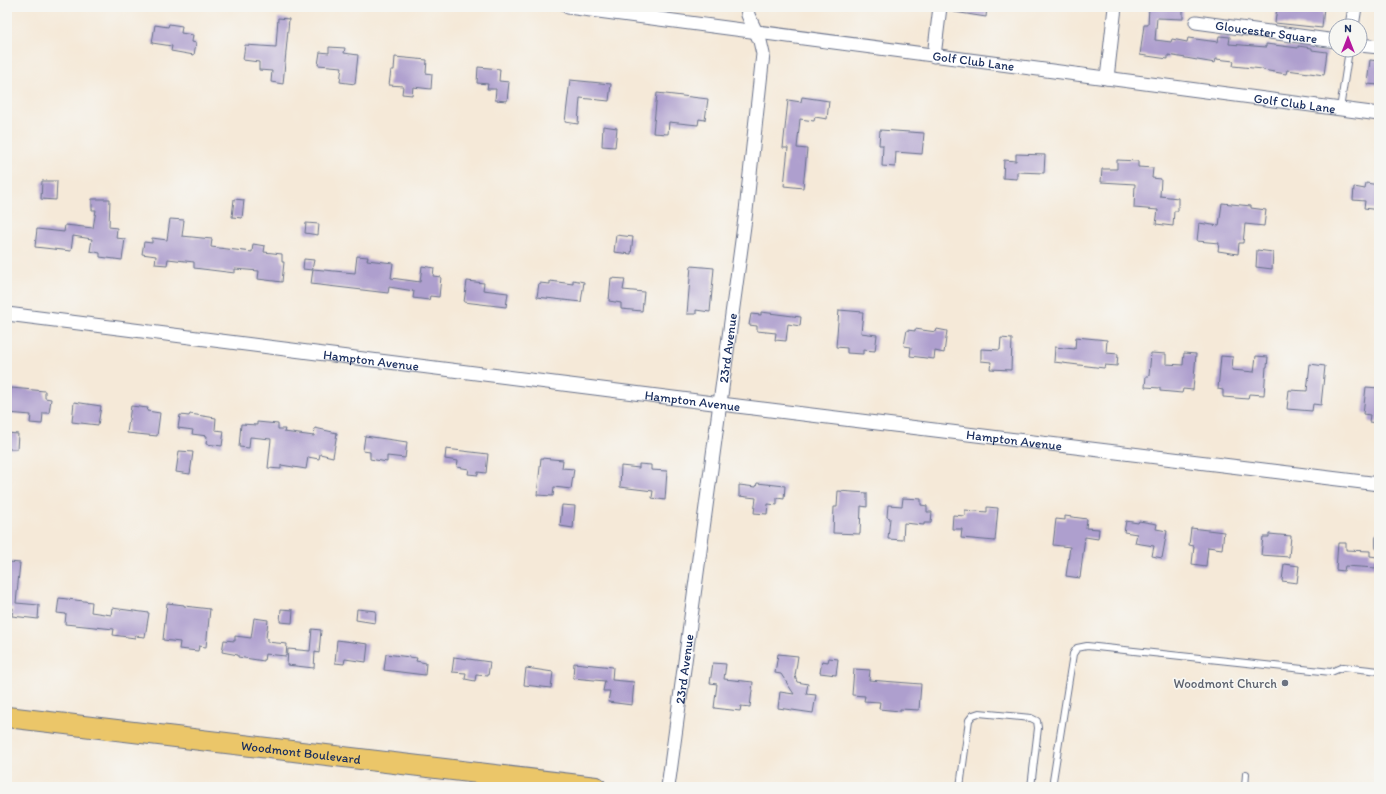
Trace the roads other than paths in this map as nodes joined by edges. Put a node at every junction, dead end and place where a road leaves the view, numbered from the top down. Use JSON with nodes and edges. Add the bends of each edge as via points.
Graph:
{"nodes":[{"id":1,"x":568,"y":7,"type":"edge"},
{"id":2,"x":747,"y":7,"type":"edge"},
{"id":3,"x":940,"y":7,"type":"edge"},
{"id":4,"x":1115,"y":7,"type":"edge"},
{"id":5,"x":1355,"y":7,"type":"edge"},
{"id":6,"x":1353,"y":18,"type":"edge"},
{"id":7,"x":1196,"y":22,"type":"dead end"},
{"id":8,"x":755,"y":31,"type":"junction"},
{"id":9,"x":1328,"y":40,"type":"edge"},
{"id":10,"x":1368,"y":46,"type":"edge"},
{"id":11,"x":1379,"y":47,"type":"edge"},
{"id":12,"x":934,"y":56,"type":"junction"},
{"id":13,"x":1348,"y":58,"type":"edge"},
{"id":14,"x":1107,"y":78,"type":"junction"},
{"id":15,"x":1340,"y":109,"type":"junction"},
{"id":16,"x":1379,"y":114,"type":"edge"},
{"id":17,"x":7,"y":314,"type":"edge"},
{"id":18,"x":721,"y":404,"type":"junction"},
{"id":19,"x":1379,"y":484,"type":"edge"},
{"id":20,"x":1379,"y":539,"type":"edge"},
{"id":21,"x":1379,"y":546,"type":"edge"},
{"id":22,"x":1379,"y":672,"type":"edge"},
{"id":23,"x":7,"y":717,"type":"edge"},
{"id":24,"x":1246,"y":774,"type":"dead end"},
{"id":25,"x":596,"y":787,"type":"edge"},
{"id":26,"x":668,"y":787,"type":"edge"},
{"id":27,"x":960,"y":787,"type":"edge"},
{"id":28,"x":1031,"y":787,"type":"edge"},
{"id":29,"x":1052,"y":787,"type":"edge"},
{"id":30,"x":1245,"y":787,"type":"edge"}],
"edges":[{"from":1,"to":8,"type":"street","name":"Golf Club Lane"},
{"from":2,"to":8,"type":"street","name":"23rd Avenue"},
{"from":3,"to":12,"type":"street"},
{"from":4,"to":14,"type":"street"},
{"from":5,"to":6,"type":"street"},
{"from":7,"to":9,"type":"street","name":"Gloucester Square"},
{"from":8,"to":12,"type":"street","name":"Golf Club Lane"},
{"from":8,"to":18,"type":"street","name":"23rd Avenue","via":[[763,54]]},
{"from":10,"to":11,"type":"street"},
{"from":12,"to":14,"type":"street","name":"Golf Club Lane"},
{"from":13,"to":15,"type":"lane"},
{"from":14,"to":15,"type":"street","name":"Golf Club Lane"},
{"from":15,"to":16,"type":"street","name":"Golf Club Lane"},
{"from":17,"to":18,"type":"street","name":"Hampton Avenue"},
{"from":18,"to":19,"type":"street","name":"Hampton Avenue"},
{"from":18,"to":26,"type":"street","name":"23rd Avenue"},
{"from":20,"to":21,"type":"lane"},
{"from":22,"to":29,"type":"lane","via":[[1342,667],[1331,672],[1087,646],[1077,648],[1073,654]]},
{"from":23,"to":25,"type":"main road","name":"Woodmont Boulevard"},
{"from":24,"to":30,"type":"lane"},
{"from":27,"to":28,"type":"lane","via":[[969,720],[979,713],[1031,718],[1036,721],[1038,728]]}]}
